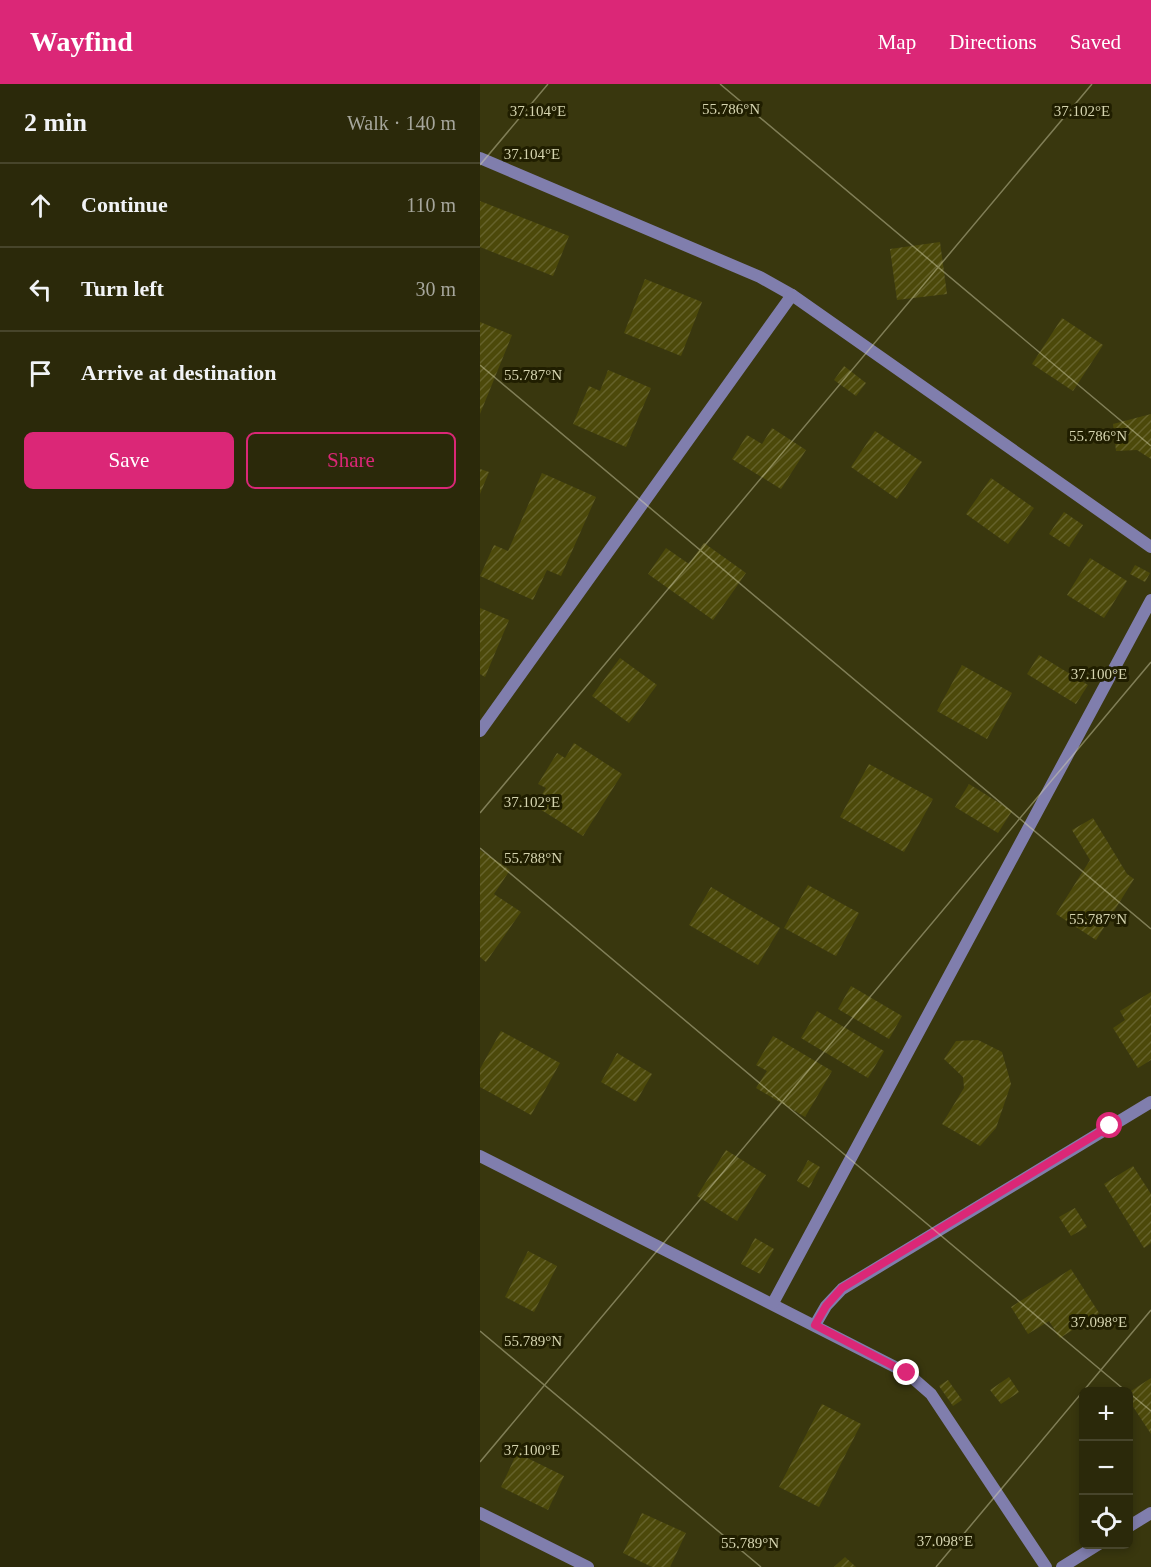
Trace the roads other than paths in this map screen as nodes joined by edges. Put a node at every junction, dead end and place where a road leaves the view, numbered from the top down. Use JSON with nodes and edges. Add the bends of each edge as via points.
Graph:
{"nodes":[{"id":1,"x":480,"y":158,"type":"edge"},
{"id":2,"x":792,"y":296,"type":"junction"},
{"id":3,"x":1151,"y":548,"type":"edge"},
{"id":4,"x":1151,"y":600,"type":"edge"},
{"id":5,"x":480,"y":731,"type":"edge"},
{"id":6,"x":1151,"y":1102,"type":"edge"},
{"id":7,"x":480,"y":1156,"type":"edge"},
{"id":8,"x":773,"y":1303,"type":"junction"},
{"id":9,"x":815,"y":1325,"type":"junction"},
{"id":10,"x":480,"y":1513,"type":"edge"},
{"id":11,"x":1151,"y":1513,"type":"edge"},
{"id":12,"x":1133,"y":1524,"type":"edge"},
{"id":13,"x":1092,"y":1549,"type":"edge"},
{"id":14,"x":588,"y":1567,"type":"edge"},
{"id":15,"x":1047,"y":1567,"type":"edge"},
{"id":16,"x":1062,"y":1567,"type":"edge"}],
"edges":[{"from":1,"to":2,"type":"street","via":[[760,277]]},
{"from":2,"to":3,"type":"street"},
{"from":2,"to":5,"type":"street"},
{"from":4,"to":8,"type":"street"},
{"from":6,"to":9,"type":"street","via":[[842,1288]]},
{"from":7,"to":8,"type":"street"},
{"from":8,"to":9,"type":"street"},
{"from":9,"to":15,"type":"street","via":[[907,1373],[931,1394]]},
{"from":10,"to":14,"type":"street"},
{"from":11,"to":12,"type":"street"},
{"from":13,"to":16,"type":"street"}]}
